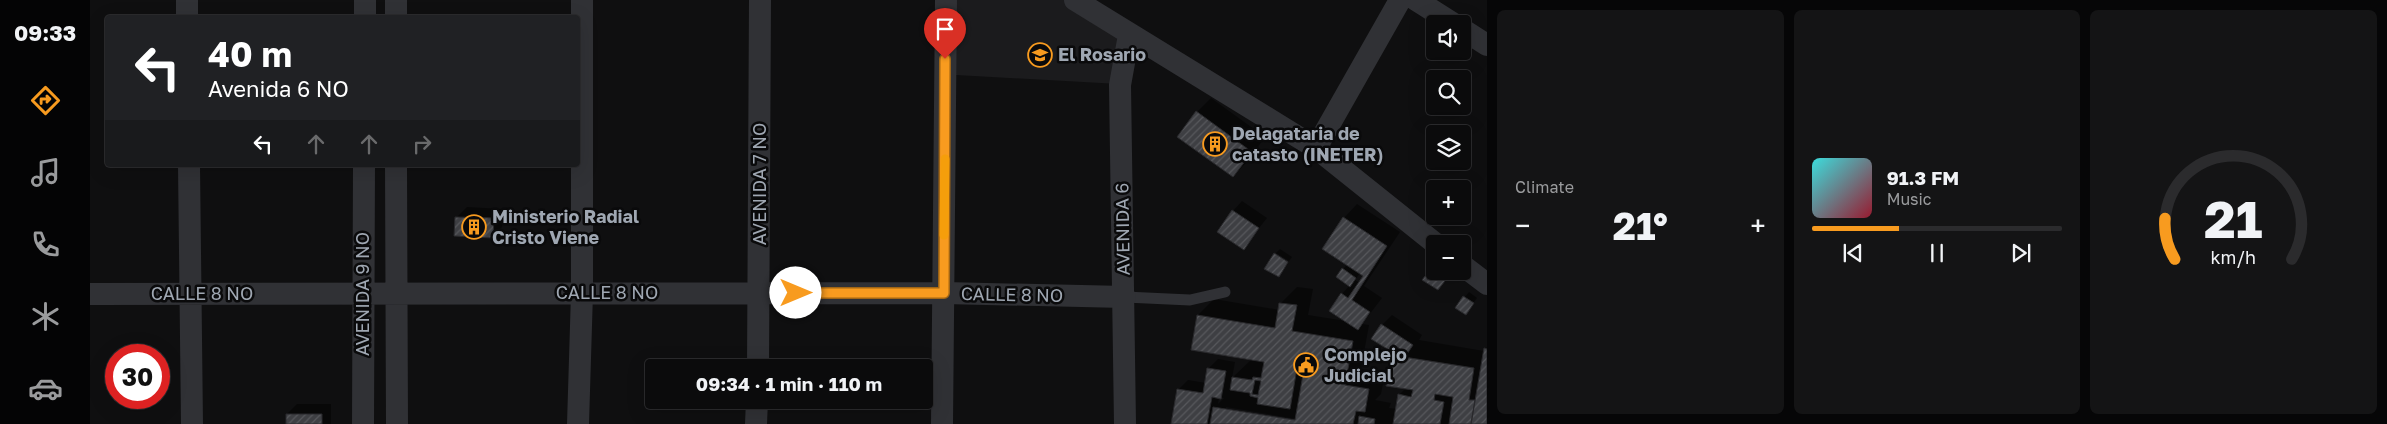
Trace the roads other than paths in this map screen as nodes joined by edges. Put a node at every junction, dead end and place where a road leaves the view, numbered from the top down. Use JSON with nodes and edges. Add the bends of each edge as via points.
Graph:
{"nodes":[{"id":1,"x":187,"y":0,"type":"edge"},
{"id":2,"x":365,"y":0,"type":"edge"},
{"id":3,"x":396,"y":0,"type":"edge"},
{"id":4,"x":582,"y":0,"type":"edge"},
{"id":5,"x":760,"y":0,"type":"edge"},
{"id":6,"x":946,"y":0,"type":"edge"},
{"id":7,"x":1075,"y":0,"type":"edge"},
{"id":8,"x":1400,"y":0,"type":"edge"},
{"id":9,"x":1416,"y":0,"type":"edge"},
{"id":10,"x":187,"y":15,"type":"edge"},
{"id":11,"x":365,"y":15,"type":"edge"},
{"id":12,"x":396,"y":15,"type":"edge"},
{"id":13,"x":1440,"y":15,"type":"edge"},
{"id":14,"x":1471,"y":34,"type":"edge"},
{"id":15,"x":1129,"y":35,"type":"junction"},
{"id":16,"x":1487,"y":44,"type":"edge"},
{"id":17,"x":1316,"y":148,"type":"junction"},
{"id":18,"x":189,"y":167,"type":"edge"},
{"id":19,"x":364,"y":167,"type":"edge"},
{"id":20,"x":396,"y":167,"type":"edge"},
{"id":21,"x":1426,"y":236,"type":"edge"},
{"id":22,"x":1471,"y":272,"type":"edge"},
{"id":23,"x":1487,"y":284,"type":"edge"},
{"id":24,"x":1225,"y":292,"type":"dead end"},
{"id":25,"x":582,"y":293,"type":"junction"},
{"id":26,"x":760,"y":293,"type":"junction"},
{"id":27,"x":944,"y":293,"type":"junction"},
{"id":28,"x":90,"y":294,"type":"edge"},
{"id":29,"x":191,"y":294,"type":"junction"},
{"id":30,"x":363,"y":294,"type":"junction"},
{"id":31,"x":397,"y":294,"type":"junction"},
{"id":32,"x":1124,"y":298,"type":"junction"},
{"id":33,"x":758,"y":359,"type":"edge"},
{"id":34,"x":757,"y":409,"type":"edge"},
{"id":35,"x":192,"y":424,"type":"edge"},
{"id":36,"x":363,"y":424,"type":"edge"},
{"id":37,"x":397,"y":424,"type":"edge"},
{"id":38,"x":578,"y":424,"type":"edge"},
{"id":39,"x":756,"y":424,"type":"edge"},
{"id":40,"x":942,"y":424,"type":"edge"},
{"id":41,"x":1125,"y":424,"type":"edge"}],
"edges":[{"from":1,"to":10,"type":"street"},
{"from":2,"to":11,"type":"street"},
{"from":3,"to":12,"type":"street"},
{"from":4,"to":25,"type":"street"},
{"from":5,"to":26,"type":"street","name":"AVENIDA 7 NO"},
{"from":6,"to":27,"type":"street"},
{"from":7,"to":15,"type":"street"},
{"from":8,"to":17,"type":"street"},
{"from":9,"to":13,"type":"street"},
{"from":14,"to":16,"type":"street"},
{"from":15,"to":17,"type":"street"},
{"from":15,"to":32,"type":"street","name":"AVENIDA 6","via":[[1120,84]]},
{"from":17,"to":21,"type":"street"},
{"from":18,"to":29,"type":"street"},
{"from":19,"to":30,"type":"street","name":"AVENIDA 9 NO"},
{"from":20,"to":31,"type":"street","name":"AVENIDA 9 NO"},
{"from":22,"to":23,"type":"street"},
{"from":24,"to":32,"type":"lane","via":[[1190,300]]},
{"from":25,"to":26,"type":"street","name":"CALLE 8 NO"},
{"from":25,"to":31,"type":"street","name":"CALLE 8 NO"},
{"from":25,"to":38,"type":"street"},
{"from":26,"to":27,"type":"street","name":"CALLE 8 NO"},
{"from":26,"to":33,"type":"street","name":"AVENIDA 7 NO"},
{"from":27,"to":32,"type":"street","name":"CALLE 8 NO"},
{"from":27,"to":40,"type":"street"},
{"from":28,"to":29,"type":"street","name":"CALLE 8 NO"},
{"from":29,"to":30,"type":"street","name":"CALLE 8 NO"},
{"from":29,"to":35,"type":"street"},
{"from":30,"to":31,"type":"street","name":"CALLE 8 NO"},
{"from":30,"to":36,"type":"street","name":"AVENIDA 9 NO"},
{"from":31,"to":37,"type":"street","name":"AVENIDA 9 NO"},
{"from":32,"to":41,"type":"street","name":"AVENIDA 6"},
{"from":34,"to":39,"type":"street"}]}
